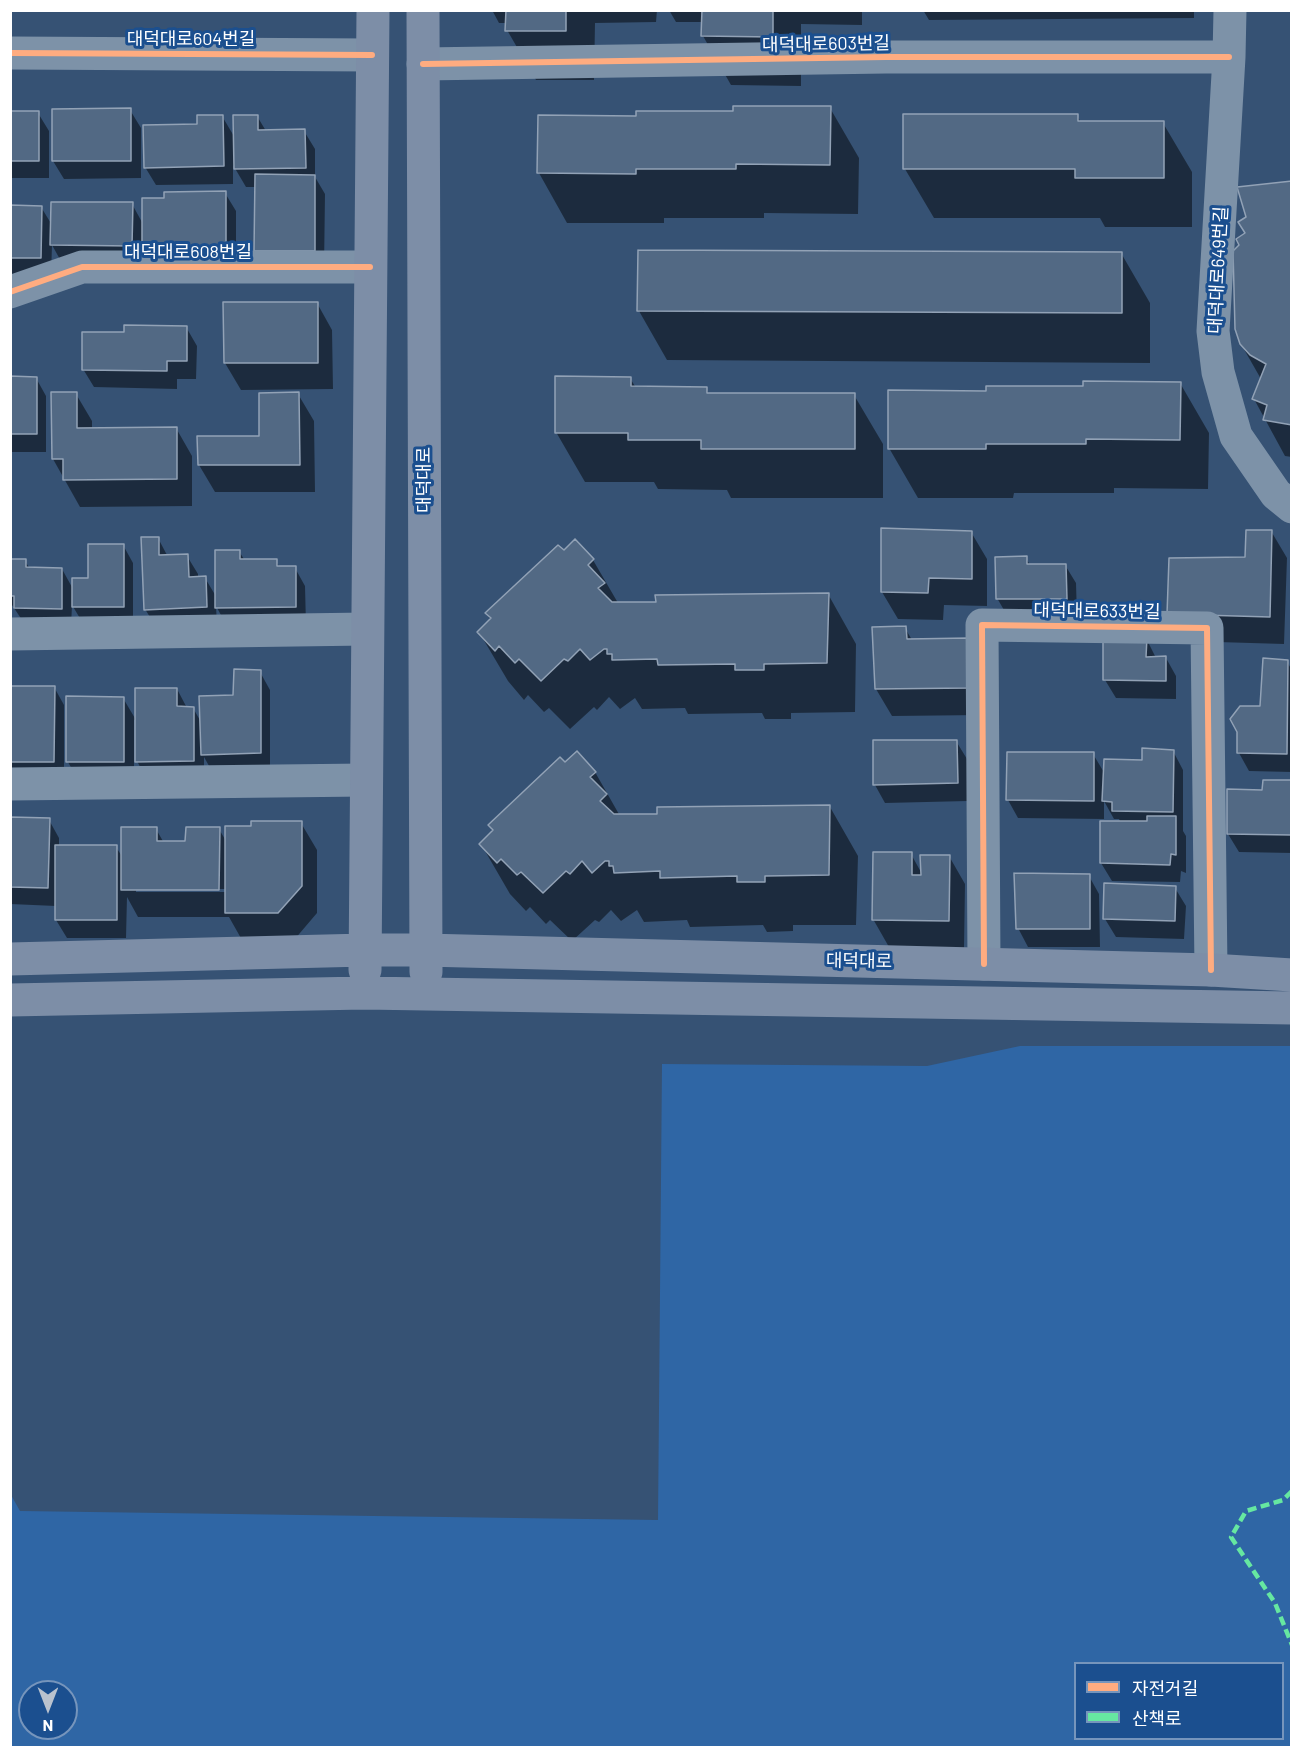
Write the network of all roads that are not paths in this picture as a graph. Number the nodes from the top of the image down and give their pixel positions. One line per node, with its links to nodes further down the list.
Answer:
1 (373, 10): 5 (main road)
2 (423, 10): 7 (main road, 대덕대로)
3 (1230, 10): 6 (street, 대덕대로649번길)
4 (10, 53): 5 (street, 대덕대로604번길)
5 (372, 55): 8 (main road)
6 (1229, 57): 7 (street, 대덕대로603번길); 10 (street, 대덕대로649번길)
7 (423, 64): 16 (main road, 대덕대로)
8 (370, 267): 9 (street, 대덕대로608번길); 11 (main road)
9 (10, 292)
10 (1289, 501)
11 (367, 629): 12 (street); 13 (main road)
12 (10, 634)
13 (366, 780): 14 (street); 15 (main road)
14 (10, 784)
15 (365, 950): 16 (main road, 대덕대로); 17 (main road, 대덕대로); 21 (main road)
16 (426, 950): 18 (main road, 대덕대로); 22 (main road, 대덕대로)
17 (10, 959)
18 (984, 964): 19 (main road, 대덕대로); 19 (street, 대덕대로633번길)
19 (1210, 970): 20 (main road, 대덕대로)
20 (1292, 975)
21 (364, 993): 22 (main road); 23 (main road)
22 (426, 994): 24 (main road)
23 (10, 1000)
24 (1292, 1008)

